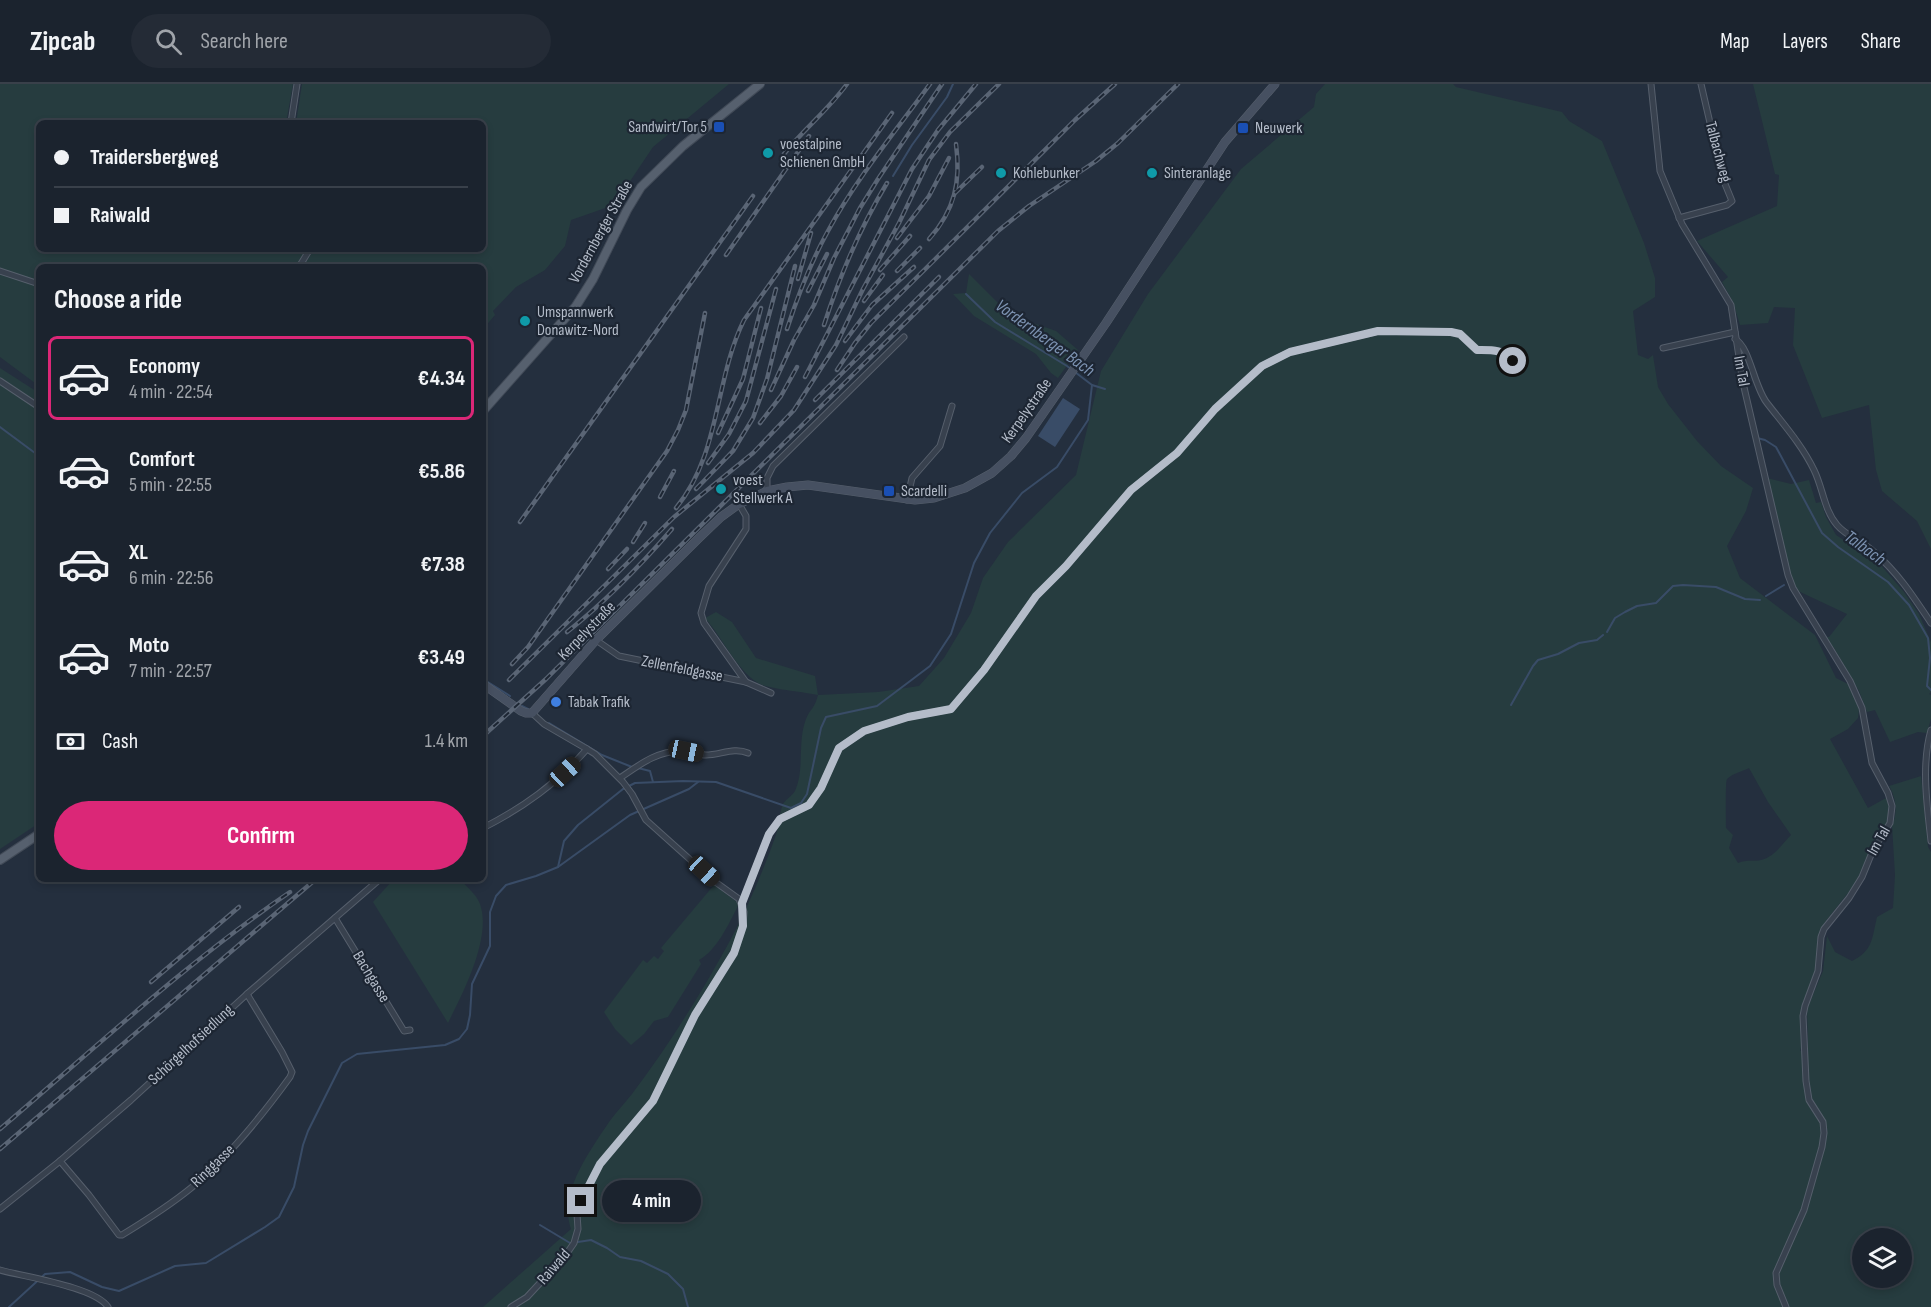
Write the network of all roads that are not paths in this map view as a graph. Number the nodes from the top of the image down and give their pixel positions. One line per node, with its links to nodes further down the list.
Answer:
1 (297, 84): 6 (street)
2 (760, 84): 17 (main road, Vordernberger Straße)
3 (1275, 84): 19 (main road, Kerpelystraße)
4 (1652, 84): 7 (street, Im Tal)
5 (1701, 84): 7 (street, Talbachweg)
6 (291, 120)
7 (1679, 218): 10 (street, Im Tal)
8 (0, 271): 9 (street)
9 (36, 283)
10 (1735, 336): 12 (street, Im Tal); 21 (street, Im Tal); 45 (street, Im Tal)
11 (904, 337): 18 (street)
12 (1664, 348)
13 (1513, 371): 36 (street, Raiwald)
14 (0, 381): 15 (street)
15 (36, 405)
16 (952, 406): 19 (street)
17 (486, 408)
18 (767, 491): 19 (main road, Kerpelystraße); 20 (main road, Kerpelystraße)
19 (907, 500)
20 (739, 504): 22 (main road, Kerpelystraße); 23 (street)
21 (1931, 623)
22 (596, 640): 23 (street, Zellenfeldgasse); 26 (main road, Kerpelystraße)
23 (746, 682): 25 (street, Zellenfeldgasse)
24 (486, 686): 26 (main road)
25 (771, 693)
26 (532, 713): 28 (street)
27 (1931, 730): 33 (street)
28 (587, 749): 30 (street); 31 (street)
29 (748, 753): 30 (street)
30 (621, 780): 36 (street)
31 (486, 826)
32 (36, 836): 34 (main road)
33 (1931, 841)
34 (0, 860)
35 (377, 882): 37 (street, Schörgelhofsiedlung)
36 (742, 903): 44 (street, Raiwald)
37 (335, 918): 38 (street, Schörgelhofsiedlung); 39 (street, Bachgasse)
38 (247, 994): 40 (street, Schörgelhofsiedlung); 40 (street, Ringgasse)
39 (410, 1030)
40 (60, 1161): 41 (street, Schörgelhofsiedlung)
41 (0, 1209)
42 (0, 1270): 43 (street)
43 (108, 1307)
44 (511, 1307)
45 (1786, 1307)

